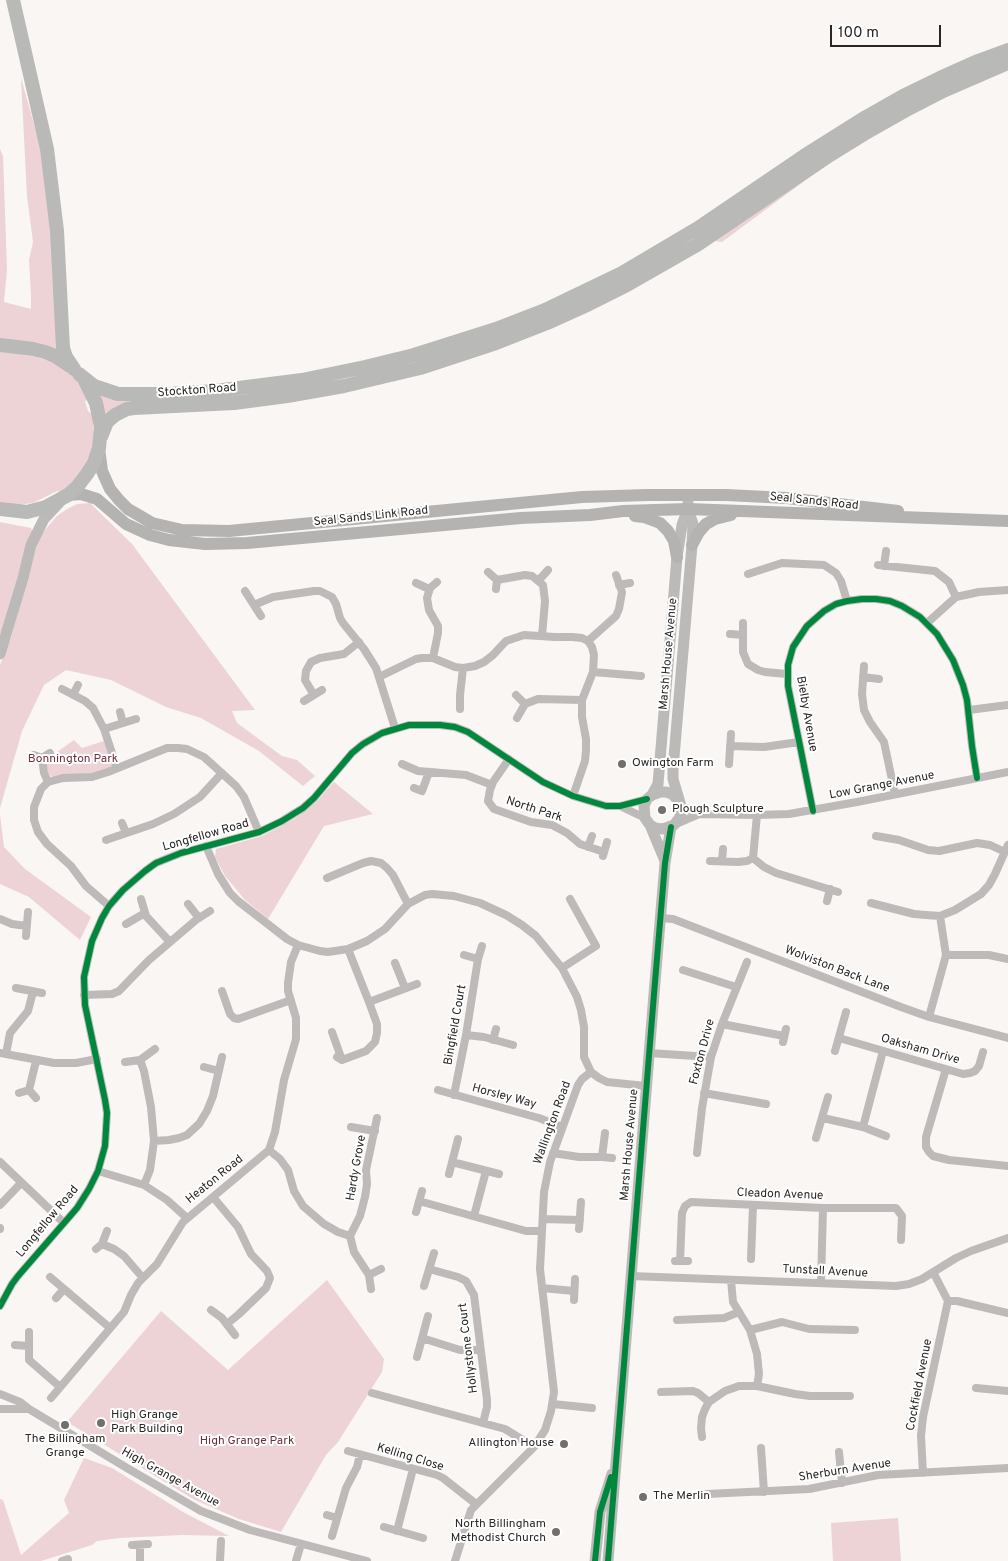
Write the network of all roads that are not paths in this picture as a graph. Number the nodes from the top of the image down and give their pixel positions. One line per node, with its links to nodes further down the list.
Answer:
1 (13, 0): 5 (highway)
2 (1008, 50): 6 (highway)
3 (1008, 63): 6 (highway)
4 (0, 345): 5 (highway, Stockton Road)
5 (76, 372): 6 (highway, Stockton Road); 7 (highway)
6 (318, 386): 7 (highway, Stockton Road)
7 (100, 443): 8 (main road, Seal Sands Link Road); 9 (highway, Stockton Road)
8 (688, 495): 11 (street, Marsh House Avenue); 14 (main road, Seal Sands Road)
9 (66, 496): 10 (highway); 13 (main road, Seal Sands Link Road); 46 (street)
10 (0, 509)
11 (688, 509): 12 (main road, Seal Sands Road); 13 (main road, Seal Sands Link Road); 16 (street, Marsh House Avenue); 18 (street, Marsh House Avenue)
12 (750, 511): 14 (main road, Seal Sands Road); 16 (main road)
13 (590, 515): 18 (main road)
14 (940, 518): 15 (main road, Seal Sands Road)
15 (1008, 521)
16 (692, 545): 100 (street, Marsh House Avenue)
17 (886, 551): 35 (street)
18 (677, 557): 99 (street, Marsh House Avenue)
19 (548, 570): 25 (street)
20 (757, 571): 22 (street); 26 (street); 36 (street)
21 (488, 572): 24 (street)
22 (748, 574)
23 (616, 575): 30 (street)
24 (497, 580): 25 (street); 32 (street)
25 (539, 580): 43 (street)
26 (760, 580)
27 (437, 582): 31 (street)
28 (416, 583): 31 (street)
29 (630, 583): 30 (street)
30 (619, 585): 44 (street)
31 (429, 589): 47 (street)
32 (496, 589)
33 (1008, 590): 35 (street)
34 (245, 591): 37 (street)
35 (956, 597): 40 (street)
36 (847, 601): 40 (street, Bielby Avenue); 52 (street, Bielby Avenue)
37 (254, 605): 38 (street); 45 (street)
38 (261, 616)
39 (743, 622): 42 (street)
40 (927, 622): 71 (street, Bielby Avenue)
41 (730, 634): 42 (street)
42 (743, 635): 52 (street)
43 (542, 636): 44 (street); 50 (street)
44 (588, 641): 51 (street)
45 (359, 642): 55 (street); 63 (street)
46 (0, 654)
47 (433, 658): 50 (street); 55 (street)
48 (632, 665): 53 (street)
49 (864, 666): 56 (street)
50 (463, 668): 64 (street)
51 (593, 672): 53 (street); 66 (street)
52 (787, 674): 79 (street, Bielby Avenue)
53 (632, 675): 54 (street)
54 (641, 676)
55 (379, 677): 76 (street)
56 (864, 677): 57 (street); 97 (street)
57 (879, 679)
58 (78, 685): 62 (street)
59 (62, 689): 62 (street)
60 (322, 690): 63 (street)
61 (450, 694): 64 (street)
62 (73, 695): 77 (street)
63 (314, 695): 67 (street)
64 (460, 695): 70 (street)
65 (516, 695): 68 (street)
66 (582, 700): 68 (street); 98 (street)
67 (304, 701)
68 (525, 704): 73 (street)
69 (1008, 705): 71 (street)
70 (460, 709)
71 (969, 710): 93 (street, Bielby Avenue)
72 (120, 712): 75 (street)
73 (517, 718)
74 (136, 719): 75 (street)
75 (123, 723): 77 (street)
76 (395, 728): 84 (street, Longfellow Road); 109 (street, Longfellow Road)
77 (104, 729): 88 (street)
78 (731, 734): 80 (street)
79 (799, 742): 80 (street); 102 (street, Bielby Avenue)
80 (730, 746): 87 (street)
81 (50, 754): 83 (street)
82 (34, 755): 83 (street)
83 (42, 758): 94 (street)
84 (509, 759): 95 (street, North Park); 98 (street, Longfellow Road)
85 (419, 760): 89 (street)
86 (402, 764): 89 (street, North Park)
87 (729, 764)
88 (117, 768): 92 (street); 94 (street)
89 (414, 769): 90 (street, North Park)
90 (429, 772): 95 (street, North Park); 96 (street)
91 (1008, 772): 93 (street, Low Grange Avenue)
92 (222, 773): 109 (street); 110 (street)
93 (977, 778): 97 (street, Low Grange Avenue)
94 (48, 782): 133 (street)
95 (492, 785): 117 (street, North Park)
96 (414, 788)
97 (895, 794): 102 (street, Low Grange Avenue)
98 (573, 796): 101 (street, Longfellow Road)
99 (649, 797): 100 (street); 101 (street, Longfellow Road); 105 (street, Marsh House Avenue)
100 (680, 803): 103 (street, Low Grange Avenue); 107 (street, Marsh House Avenue)
101 (620, 806): 105 (street, Longfellow Road)
102 (813, 811): 104 (street, Low Grange Avenue)
103 (699, 814): 104 (street, Low Grange Avenue); 107 (street, Low Grange Avenue)
104 (757, 815): 120 (street)
105 (648, 821): 107 (street); 123 (street, Marsh House Avenue)
106 (122, 823): 110 (street)
107 (672, 826): 123 (street, Marsh House Avenue)
108 (893, 829): 113 (street)
109 (258, 832): 116 (street, Longfellow Road)
110 (126, 833): 114 (street)
111 (592, 836): 117 (street)
112 (876, 836): 113 (street)
113 (891, 839): 119 (street)
114 (106, 840)
115 (607, 842): 117 (street, North Park)
116 (206, 846): 133 (street, Longfellow Road); 147 (street)
117 (588, 847)
118 (723, 849): 122 (street)
119 (1006, 849): 139 (street)
120 (753, 858): 122 (street); 125 (street)
121 (710, 860): 122 (street)
122 (722, 860)
123 (665, 863): 141 (street, Marsh House Avenue)
124 (327, 878): 131 (street)
125 (830, 889): 126 (street); 129 (street)
126 (838, 892)
127 (140, 899): 137 (street)
128 (570, 899): 156 (street)
129 (827, 901)
130 (188, 904): 140 (street)
131 (408, 904): 149 (street); 156 (street)
132 (871, 904): 134 (street)
133 (109, 906): 165 (street, Longfellow Road)
134 (882, 906): 138 (street); 139 (street)
135 (210, 911): 140 (street)
136 (28, 912): 144 (street)
137 (145, 913): 143 (street); 146 (street)
138 (880, 916)
139 (940, 916): 151 (street)
140 (199, 918): 146 (street)
141 (660, 918): 169 (street, Wolviston Back Lane); 183 (street, Marsh House Avenue)
142 (0, 919): 144 (street)
143 (126, 924)
144 (27, 926): 145 (street)
145 (26, 936)
146 (170, 942): 165 (street)
147 (298, 945): 149 (street); 166 (street)
148 (482, 946): 152 (street, Bingfield Court)
149 (348, 949): 167 (street)
150 (464, 955): 152 (street)
151 (946, 955): 153 (street); 169 (street)
152 (478, 959): 173 (street, Bingfield Court)
153 (1008, 959)
154 (747, 962): 159 (street, Foxton Drive)
155 (395, 963): 161 (street)
156 (562, 968): 194 (street)
157 (683, 970): 159 (street)
158 (417, 984): 161 (street)
159 (736, 987): 170 (street, Foxton Drive)
160 (16, 988): 163 (street)
161 (405, 988): 167 (street)
162 (222, 991): 166 (street)
163 (32, 992): 164 (street); 184 (street)
164 (42, 993)
165 (84, 995): 187 (street, Longfellow Road)
166 (291, 1000): 215 (street)
167 (369, 1002): 172 (street)
168 (846, 1012): 175 (street)
169 (929, 1017): 176 (street, Wolviston Back Lane)
170 (722, 1024): 174 (street); 185 (street, Foxton Drive)
171 (496, 1029): 177 (street)
172 (332, 1032)
173 (466, 1035): 177 (street); 200 (street, Bingfield Court)
174 (784, 1036)
175 (839, 1038): 180 (street); 181 (street, Oaksham Drive)
176 (1008, 1038)
177 (493, 1040): 178 (street)
178 (513, 1045)
179 (155, 1049): 189 (street)
180 (835, 1050)
181 (883, 1051): 192 (street, Oaksham Drive); 207 (street)
182 (983, 1052): 192 (street, Oaksham Drive)
183 (649, 1053): 185 (street); 195 (street, Marsh House Avenue)
184 (3, 1054): 188 (street)
185 (711, 1057): 199 (street, Foxton Drive)
186 (222, 1058): 193 (street)
187 (96, 1059): 188 (street); 223 (street, Longfellow Road)
188 (36, 1060): 196 (street)
189 (140, 1060): 190 (street); 214 (street)
190 (125, 1062)
191 (204, 1067): 193 (street)
192 (946, 1069): 222 (street)
193 (219, 1071): 214 (street)
194 (591, 1072): 195 (street); 208 (street, Wallington Road)
195 (646, 1086): 255 (street, Marsh House Avenue)
196 (29, 1090): 198 (street); 202 (street)
197 (438, 1090): 200 (street, Horsley Way)
198 (19, 1093)
199 (704, 1093): 203 (street); 217 (street, Foxton Drive)
200 (454, 1095): 208 (street, Horsley Way)
201 (828, 1097): 205 (street)
202 (36, 1098)
203 (766, 1105)
204 (377, 1118): 209 (street, Hardy Grove)
205 (823, 1118): 207 (street); 212 (street)
206 (351, 1127): 209 (street, Hardy Grove)
207 (863, 1127): 211 (street)
208 (562, 1128): 216 (street, Wallington Road)
209 (375, 1131): 245 (street, Hardy Grove)
210 (605, 1133): 218 (street)
211 (886, 1136)
212 (816, 1138)
213 (458, 1139): 221 (street)
214 (154, 1141): 228 (street)
215 (269, 1150): 230 (street, Heaton Road); 245 (street)
216 (553, 1152): 218 (street); 239 (street, Wallington Road)
217 (697, 1153)
218 (602, 1157): 219 (street)
219 (612, 1158)
220 (0, 1162): 227 (street)
221 (452, 1162): 224 (street); 225 (street)
222 (1008, 1166)
223 (98, 1171): 228 (street); 241 (street, Longfellow Road)
224 (486, 1171): 226 (street); 237 (street)
225 (449, 1174)
226 (499, 1174)
227 (21, 1183): 233 (street); 241 (street)
228 (144, 1185): 238 (street)
229 (422, 1191): 231 (street)
230 (213, 1197): 238 (street, Heaton Road); 275 (street)
231 (419, 1201): 236 (street); 237 (street)
232 (581, 1202): 240 (street)
233 (0, 1205)
234 (753, 1205): 235 (street, Cleadon Avenue); 249 (street); 250 (street, Cleadon Avenue)
235 (823, 1208): 247 (street, Cleadon Avenue); 260 (street)
236 (416, 1212)
237 (474, 1216): 244 (street)
238 (187, 1218): 257 (street, Heaton Road)
239 (543, 1219): 240 (street); 244 (street, Wallington Road)
240 (580, 1220): 242 (street)
241 (64, 1223): 269 (street, Longfellow Road)
242 (579, 1229)
243 (107, 1231): 257 (street)
244 (542, 1232): 262 (street, Wallington Road)
245 (350, 1236): 254 (street)
246 (1008, 1238): 253 (street, Tunstall Avenue)
247 (902, 1240)
248 (434, 1253): 252 (street)
249 (752, 1259)
250 (681, 1261)
251 (381, 1269): 254 (street)
252 (429, 1269): 261 (street); 284 (street, Hollystone Court)
253 (933, 1272): 260 (street, Tunstall Avenue); 268 (street)
254 (369, 1275): 264 (street)
255 (631, 1276): 259 (street, Tunstall Avenue); 307 (street, Marsh House Avenue)
256 (50, 1277): 263 (street)
257 (142, 1278): 276 (street, Heaton Road)
258 (575, 1280): 265 (street)
259 (731, 1280): 260 (street, Tunstall Avenue); 271 (street)
260 (822, 1284)
261 (424, 1286)
262 (542, 1288): 265 (street); 296 (street, Wallington Road)
263 (64, 1289): 266 (street); 276 (street)
264 (371, 1290)
265 (574, 1291): 267 (street)
266 (56, 1298)
267 (574, 1300)
268 (948, 1301): 272 (street); 310 (street, Cockfield Avenue)
269 (0, 1306)
270 (210, 1310): 275 (street)
271 (739, 1312): 274 (street); 277 (street)
272 (1008, 1313)
273 (428, 1316): 281 (street)
274 (677, 1320)
275 (227, 1324): 280 (street)
276 (110, 1328): 287 (street, Heaton Road)
277 (750, 1330): 278 (street); 286 (street)
278 (855, 1330)
279 (29, 1332): 283 (street)
280 (235, 1335)
281 (422, 1338): 284 (street); 285 (street)
282 (15, 1345): 283 (street)
283 (28, 1346): 287 (street)
284 (480, 1350): 300 (street, Hollystone Court)
285 (417, 1357)
286 (757, 1386): 293 (street); 295 (street)
287 (60, 1387): 294 (street, Heaton Road)
288 (976, 1388): 289 (street)
289 (1008, 1391)
290 (661, 1392): 295 (street)
291 (372, 1393): 300 (street)
292 (0, 1394): 299 (street, High Grange Avenue)
293 (850, 1396)
294 (51, 1398)
295 (709, 1402): 301 (street)
296 (553, 1404): 297 (street); 302 (street, Wallington Road)
297 (592, 1408)
298 (0, 1409): 299 (street, High Grange Avenue)
299 (29, 1410): 323 (street, High Grange Avenue)
300 (483, 1423): 302 (street)
301 (702, 1437)
302 (534, 1447): 314 (street, Wallington Road)
303 (762, 1448): 313 (street)
304 (348, 1451): 305 (street, Kelling Close)
305 (360, 1455): 309 (street, Kelling Close); 316 (street, Kelling Close)
306 (842, 1457): 311 (street)
307 (616, 1465): 329 (street, Marsh House Avenue); 330 (street, Marsh House Avenue)
308 (1008, 1468): 310 (street, Sherburn Avenue)
309 (413, 1469): 314 (street, Kelling Close); 318 (street)
310 (923, 1473): 311 (street, Sherburn Avenue)
311 (842, 1483): 313 (street, Sherburn Avenue)
312 (712, 1492): 313 (street, Sherburn Avenue)
313 (764, 1492)
314 (476, 1504): 328 (street, Wallington Road)
315 (327, 1515): 316 (street)
316 (337, 1518): 319 (street, Kelling Close)
317 (384, 1527): 318 (street)
318 (397, 1531): 320 (street)
319 (332, 1536)
320 (423, 1538)
321 (221, 1541): 325 (street)
322 (148, 1544): 324 (street)
323 (301, 1544): 326 (street); 327 (street, High Grange Avenue)
324 (140, 1561)
325 (220, 1561)
326 (296, 1561)
327 (367, 1561)
328 (455, 1561)
329 (595, 1561)
330 (608, 1561)

